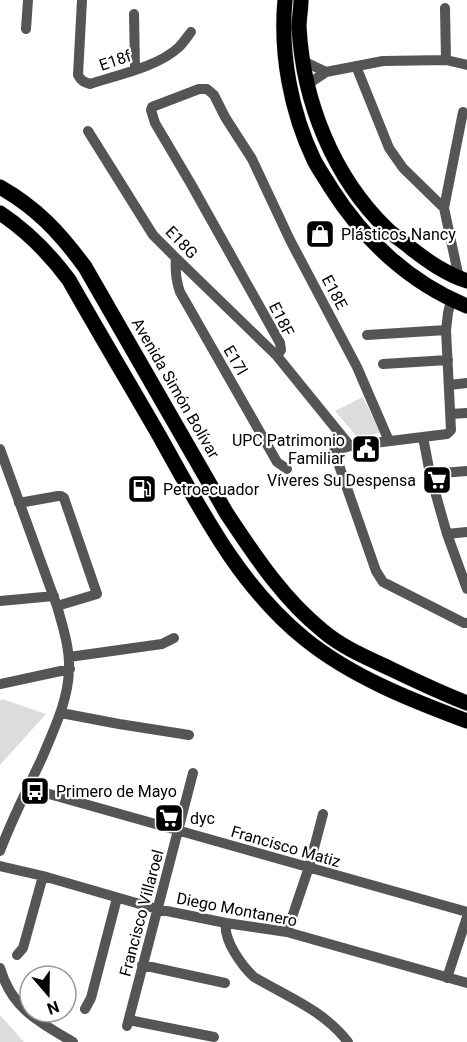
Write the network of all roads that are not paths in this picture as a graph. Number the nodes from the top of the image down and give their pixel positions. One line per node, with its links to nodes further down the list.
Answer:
1 (28, 0): 7 (street)
2 (82, 0): 13 (street, E18f)
3 (285, 0): 24 (highway)
4 (302, 0): 10 (highway)
5 (444, 8): 9 (street)
6 (134, 15): 13 (street)
7 (26, 29)
8 (192, 32): 13 (street, E18f)
9 (446, 60): 11 (street); 12 (street)
10 (303, 62): 14 (street); 15 (highway)
11 (467, 65)
12 (356, 66): 14 (street); 19 (street)
13 (135, 69)
14 (326, 72): 15 (street)
15 (308, 84): 23 (highway)
16 (463, 112): 19 (street)
17 (88, 131): 22 (street, E18G)
18 (1, 186): 53 (highway, Avenida Simón Bolívar)
19 (444, 207): 23 (street)
20 (0, 213): 55 (highway)
21 (214, 225): 28 (street, E18F); 36 (street, E18E)
22 (176, 258): 28 (street, E18G); 39 (street, E17l)
23 (463, 280)
24 (451, 300): 25 (highway); 26 (street)
25 (467, 306)
26 (446, 330): 27 (street); 29 (street)
27 (367, 335)
28 (277, 356): 37 (street, E18F)
29 (448, 360): 30 (street); 32 (street)
30 (382, 364)
31 (467, 383): 32 (street)
32 (450, 385): 34 (street)
33 (467, 413): 34 (street)
34 (451, 414): 35 (street)
35 (423, 437): 36 (street); 41 (street)
36 (389, 441): 37 (street)
37 (350, 446): 48 (street)
38 (0, 449): 42 (street)
39 (287, 469)
40 (467, 471): 41 (street)
41 (430, 474): 44 (street)
42 (19, 503): 47 (street); 47 (street)
43 (467, 532): 44 (street)
44 (447, 534): 45 (street)
45 (467, 589)
46 (0, 601): 47 (street)
47 (56, 601): 50 (street)
48 (467, 623)
49 (174, 638): 50 (street)
50 (69, 657): 51 (street)
51 (69, 669): 52 (street); 54 (street)
52 (0, 684)
53 (467, 703)
54 (61, 713): 56 (street); 58 (street)
55 (467, 721)
56 (189, 735)
57 (193, 773): 60 (street, Francisco Villaroel)
58 (28, 788): 60 (street, Francisco Matiz); 61 (street)
59 (323, 814): 63 (street)
60 (178, 830): 63 (street, Francisco Matiz); 66 (street, Francisco Villaroel)
61 (0, 851)
62 (0, 866): 64 (street, Diego Montanero)
63 (309, 867): 67 (street, Francisco Matiz); 70 (street)
64 (43, 876): 65 (street, Diego Montanero); 71 (street)
65 (117, 898): 66 (street, Diego Montanero); 77 (street)
66 (157, 909): 69 (street, Diego Montanero); 72 (street, Francisco Villaroel)
67 (467, 912)
68 (467, 917): 74 (street)
69 (226, 922): 70 (street, Diego Montanero); 80 (street)
70 (287, 932): 74 (street, Diego Montanero)
71 (18, 955)
72 (142, 965): 75 (street); 78 (street, Francisco Villaroel)
73 (0, 968): 79 (street)
74 (447, 978): 76 (street, Diego Montanero)
75 (225, 983)
76 (467, 983)
77 (85, 1009)
78 (214, 1037)
79 (74, 1042)
80 (348, 1042)

